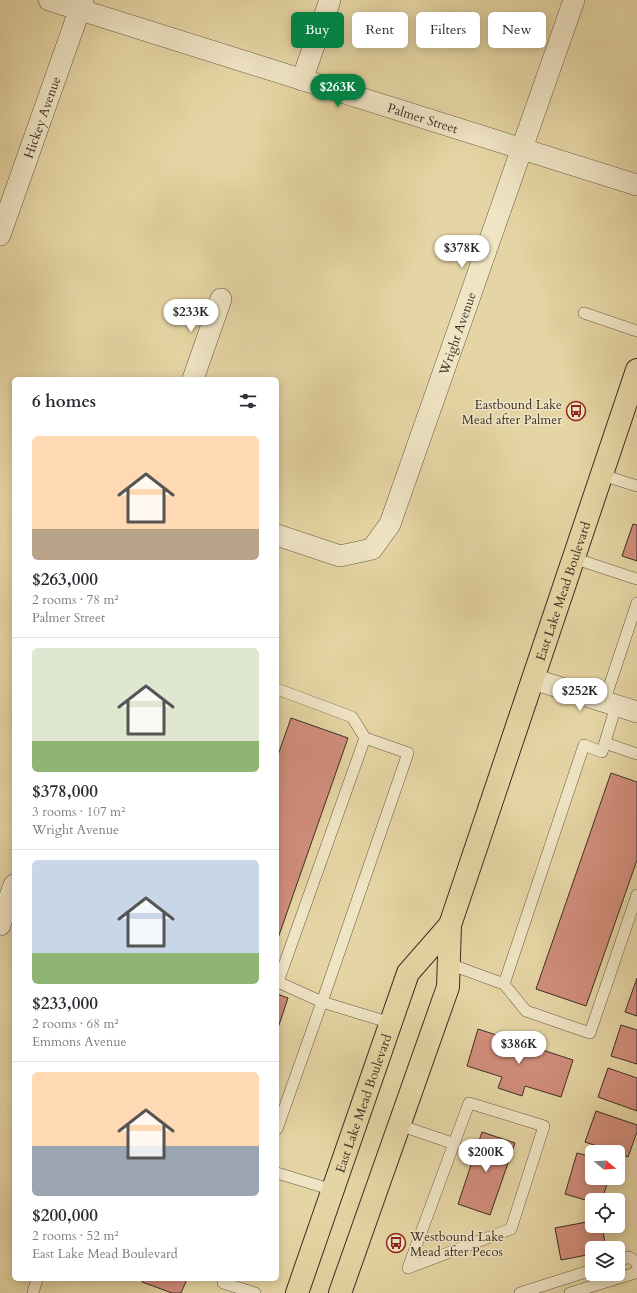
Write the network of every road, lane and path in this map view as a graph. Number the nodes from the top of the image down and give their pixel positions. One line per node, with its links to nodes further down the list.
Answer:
1 (50, 0): 4 (street, Palmer Street)
2 (330, 0): 5 (street)
3 (574, 0): 6 (street, Wright Avenue)
4 (81, 5): 5 (street, Palmer Street); 8 (street, Hickey Avenue)
5 (302, 80): 6 (street, Palmer Street)
6 (522, 149): 7 (street, Palmer Street); 16 (street, Wright Avenue)
7 (637, 185)
8 (1, 228)
9 (221, 299): 13 (street)
10 (584, 313): 11 (lane)
11 (637, 331)
12 (637, 370): 14 (main road, East Lake Mead Boulevard)
13 (194, 377)
14 (602, 475): 15 (lane); 17 (main road, East Lake Mead Boulevard)
15 (637, 486)
16 (279, 536)
17 (574, 558): 18 (lane); 20 (main road, East Lake Mead Boulevard)
18 (637, 579)
19 (637, 603): 22 (lane)
20 (533, 679): 22 (street); 30 (main road, East Lake Mead Boulevard)
21 (279, 690): 24 (lane)
22 (610, 704): 23 (street); 25 (lane)
23 (637, 712)
24 (365, 738): 32 (lane); 35 (lane)
25 (605, 743): 26 (lane); 34 (lane)
26 (637, 754)
27 (12, 891): 29 (street)
28 (637, 895): 34 (lane)
29 (0, 925)
30 (450, 925): 31 (main road, East Lake Mead Boulevard); 36 (main road, East Lake Mead Boulevard)
31 (449, 964): 34 (lane); 38 (main road, East Lake Mead Boulevard)
32 (279, 979)
33 (279, 982): 35 (lane)
34 (504, 984)
35 (322, 1002): 36 (lane); 37 (lane)
36 (391, 1023): 41 (main road, East Lake Mead Boulevard)
37 (279, 1123)
38 (399, 1125): 39 (lane); 49 (main road, East Lake Mead Boulevard)
39 (455, 1144): 39 (lane)
40 (279, 1174): 41 (lane)
41 (333, 1190): 48 (main road, East Lake Mead Boulevard)
42 (637, 1269): 51 (lane)
43 (585, 1272): 50 (lane)
44 (37, 1281): 46 (lane)
45 (222, 1285): 47 (lane)
46 (32, 1293)
47 (255, 1293)
48 (297, 1293)
49 (340, 1293)
50 (520, 1293)
51 (570, 1293)

